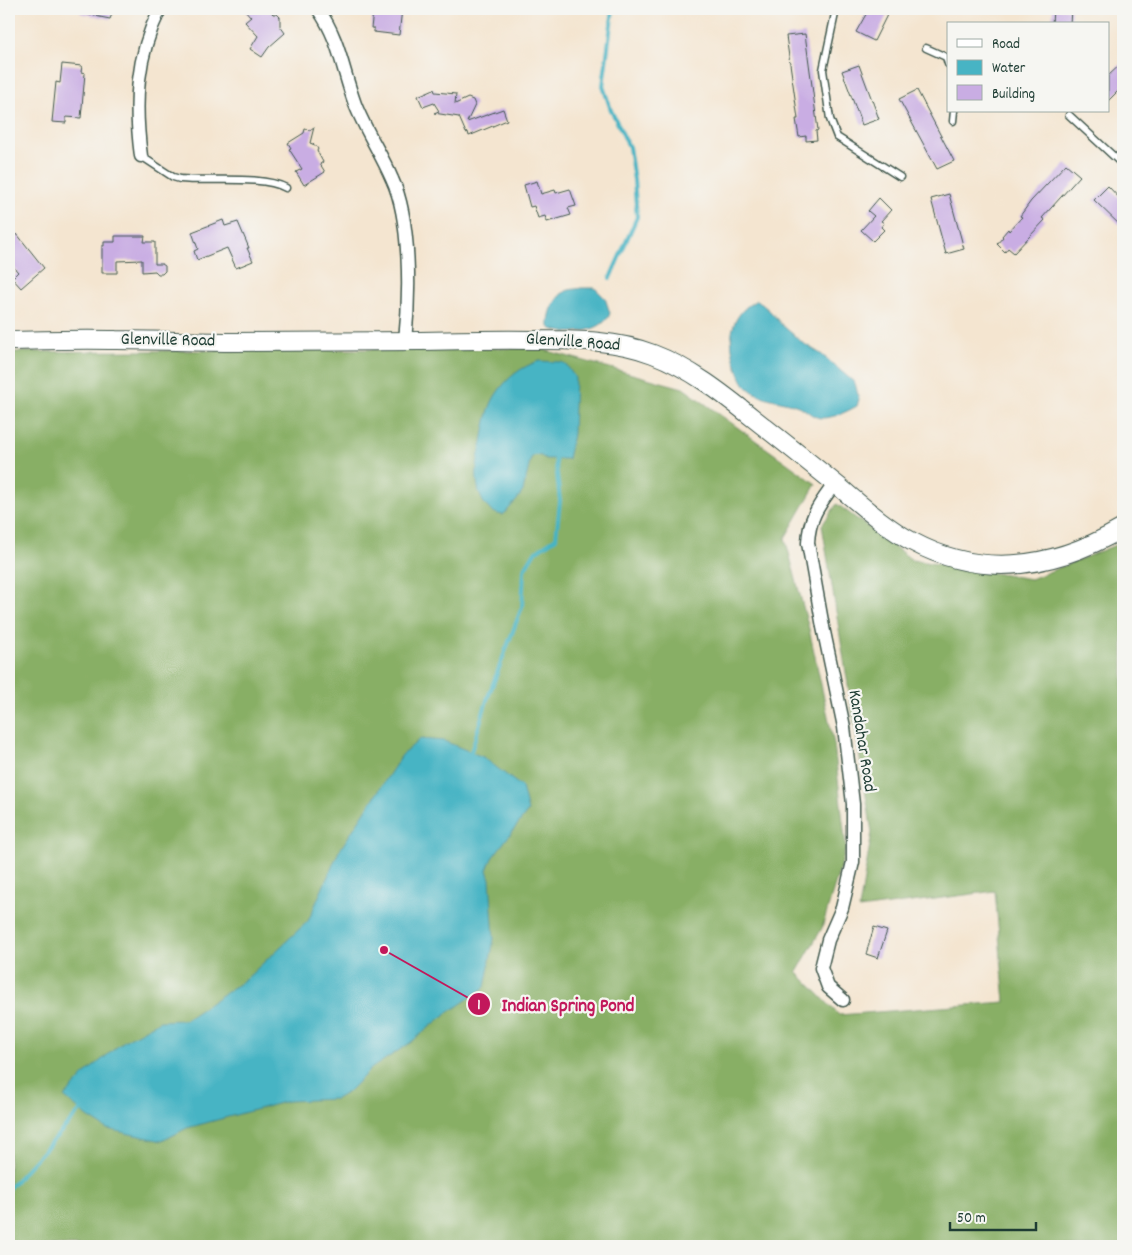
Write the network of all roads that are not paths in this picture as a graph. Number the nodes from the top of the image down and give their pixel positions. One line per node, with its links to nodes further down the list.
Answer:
1 (160, 9): 9 (street)
2 (318, 9): 13 (street)
3 (836, 9): 11 (lane)
4 (926, 48): 5 (lane)
5 (947, 60)
6 (954, 112): 8 (lane)
7 (1069, 115): 10 (lane)
8 (954, 121)
9 (141, 156): 12 (lane)
10 (1123, 165)
11 (900, 177)
12 (286, 188)
13 (405, 340): 14 (main road, Glenville Road); 15 (main road, Glenville Road)
14 (9, 341)
15 (835, 483): 16 (main road, Glenville Road); 17 (street, Kandahar Road)
16 (1123, 528)
17 (843, 1000)

